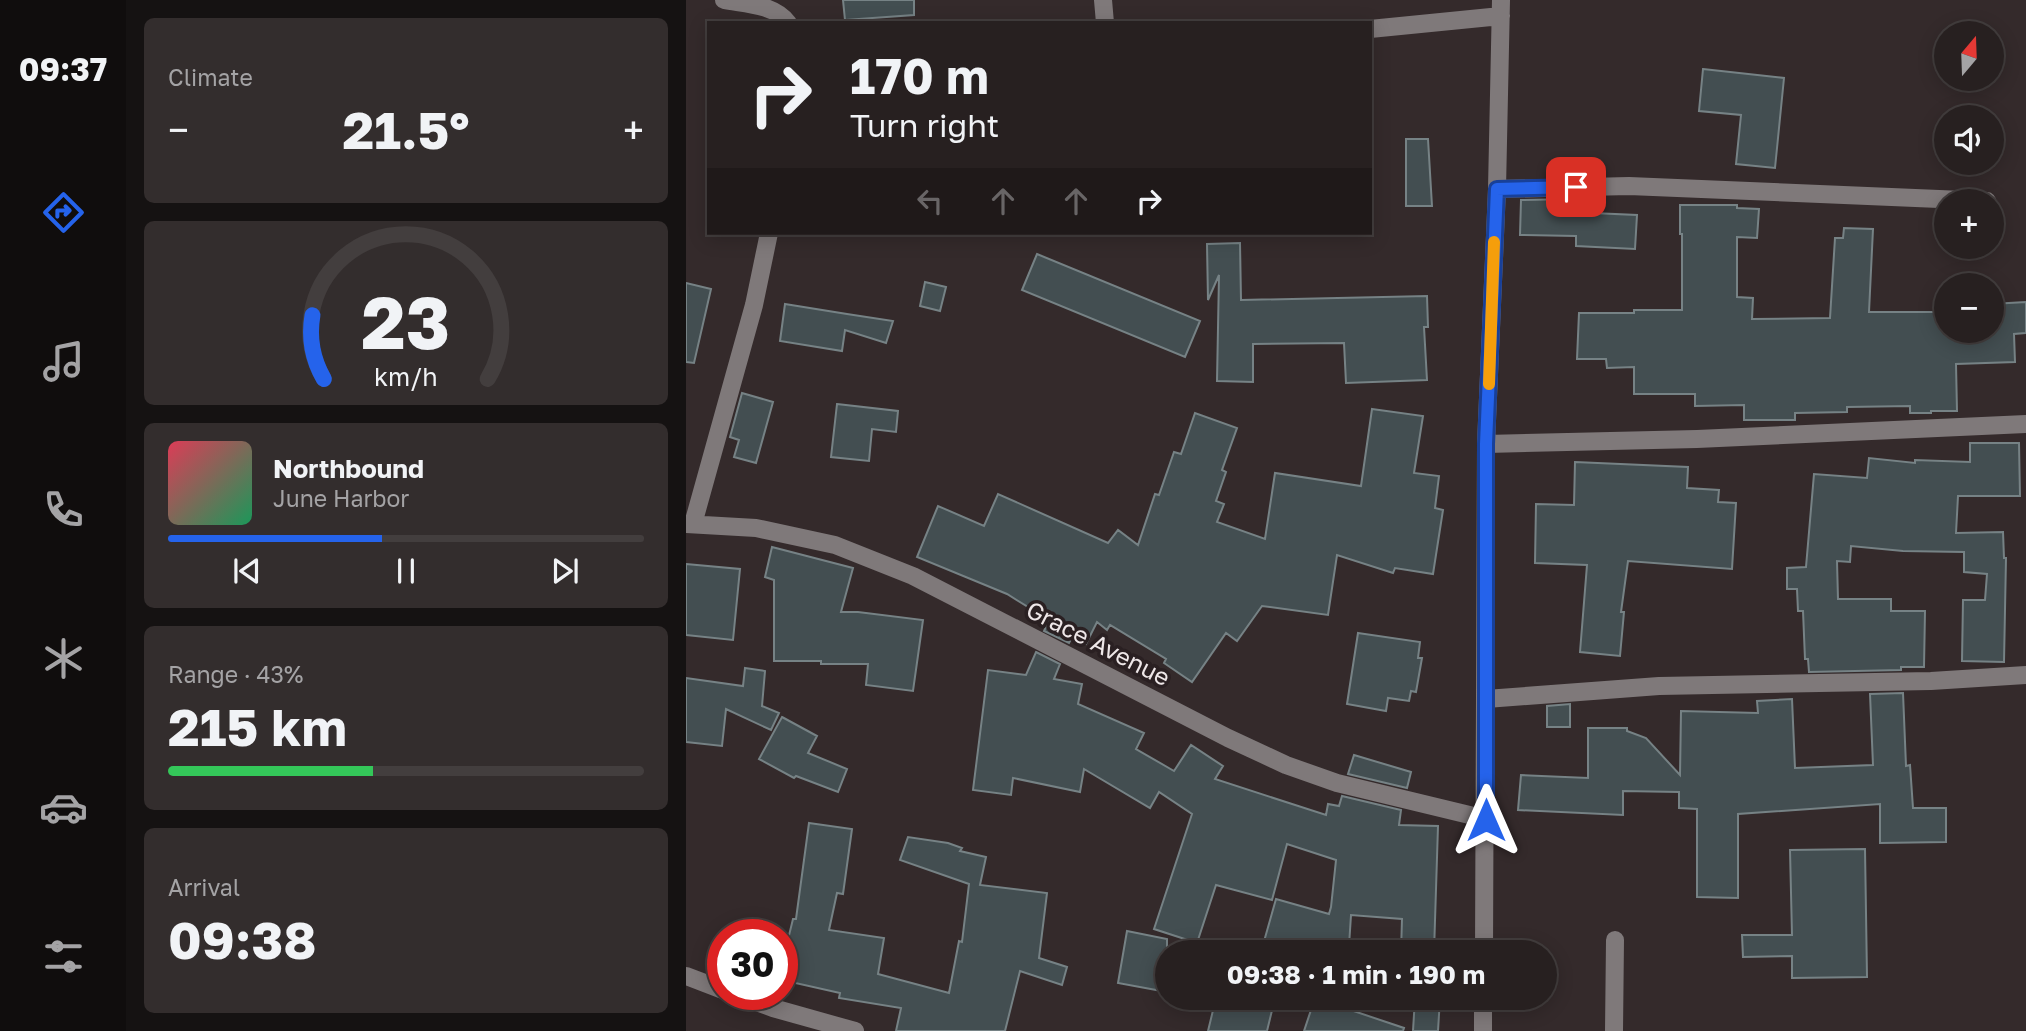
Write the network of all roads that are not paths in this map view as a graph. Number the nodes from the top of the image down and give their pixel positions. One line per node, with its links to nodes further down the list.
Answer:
1 (724, 0): 4 (street)
2 (1103, 0): 5 (street)
3 (1501, 8): 6 (street); 7 (street)
4 (787, 21)
5 (1105, 21)
6 (1372, 29)
7 (1497, 189): 8 (street); 11 (street)
8 (1934, 199)
9 (769, 235): 12 (street)
10 (2026, 424): 11 (street)
11 (1486, 444): 14 (street)
12 (689, 524): 15 (street, Grace Avenue)
13 (2026, 675): 14 (street)
14 (1486, 699): 15 (street)
15 (1486, 820): 16 (street)
16 (1484, 940)
17 (1615, 940): 24 (street)
18 (686, 976): 19 (street)
19 (707, 984)
20 (780, 1010): 22 (street)
21 (1483, 1010): 23 (street)
22 (855, 1031)
23 (1483, 1031)
24 (1615, 1031)

